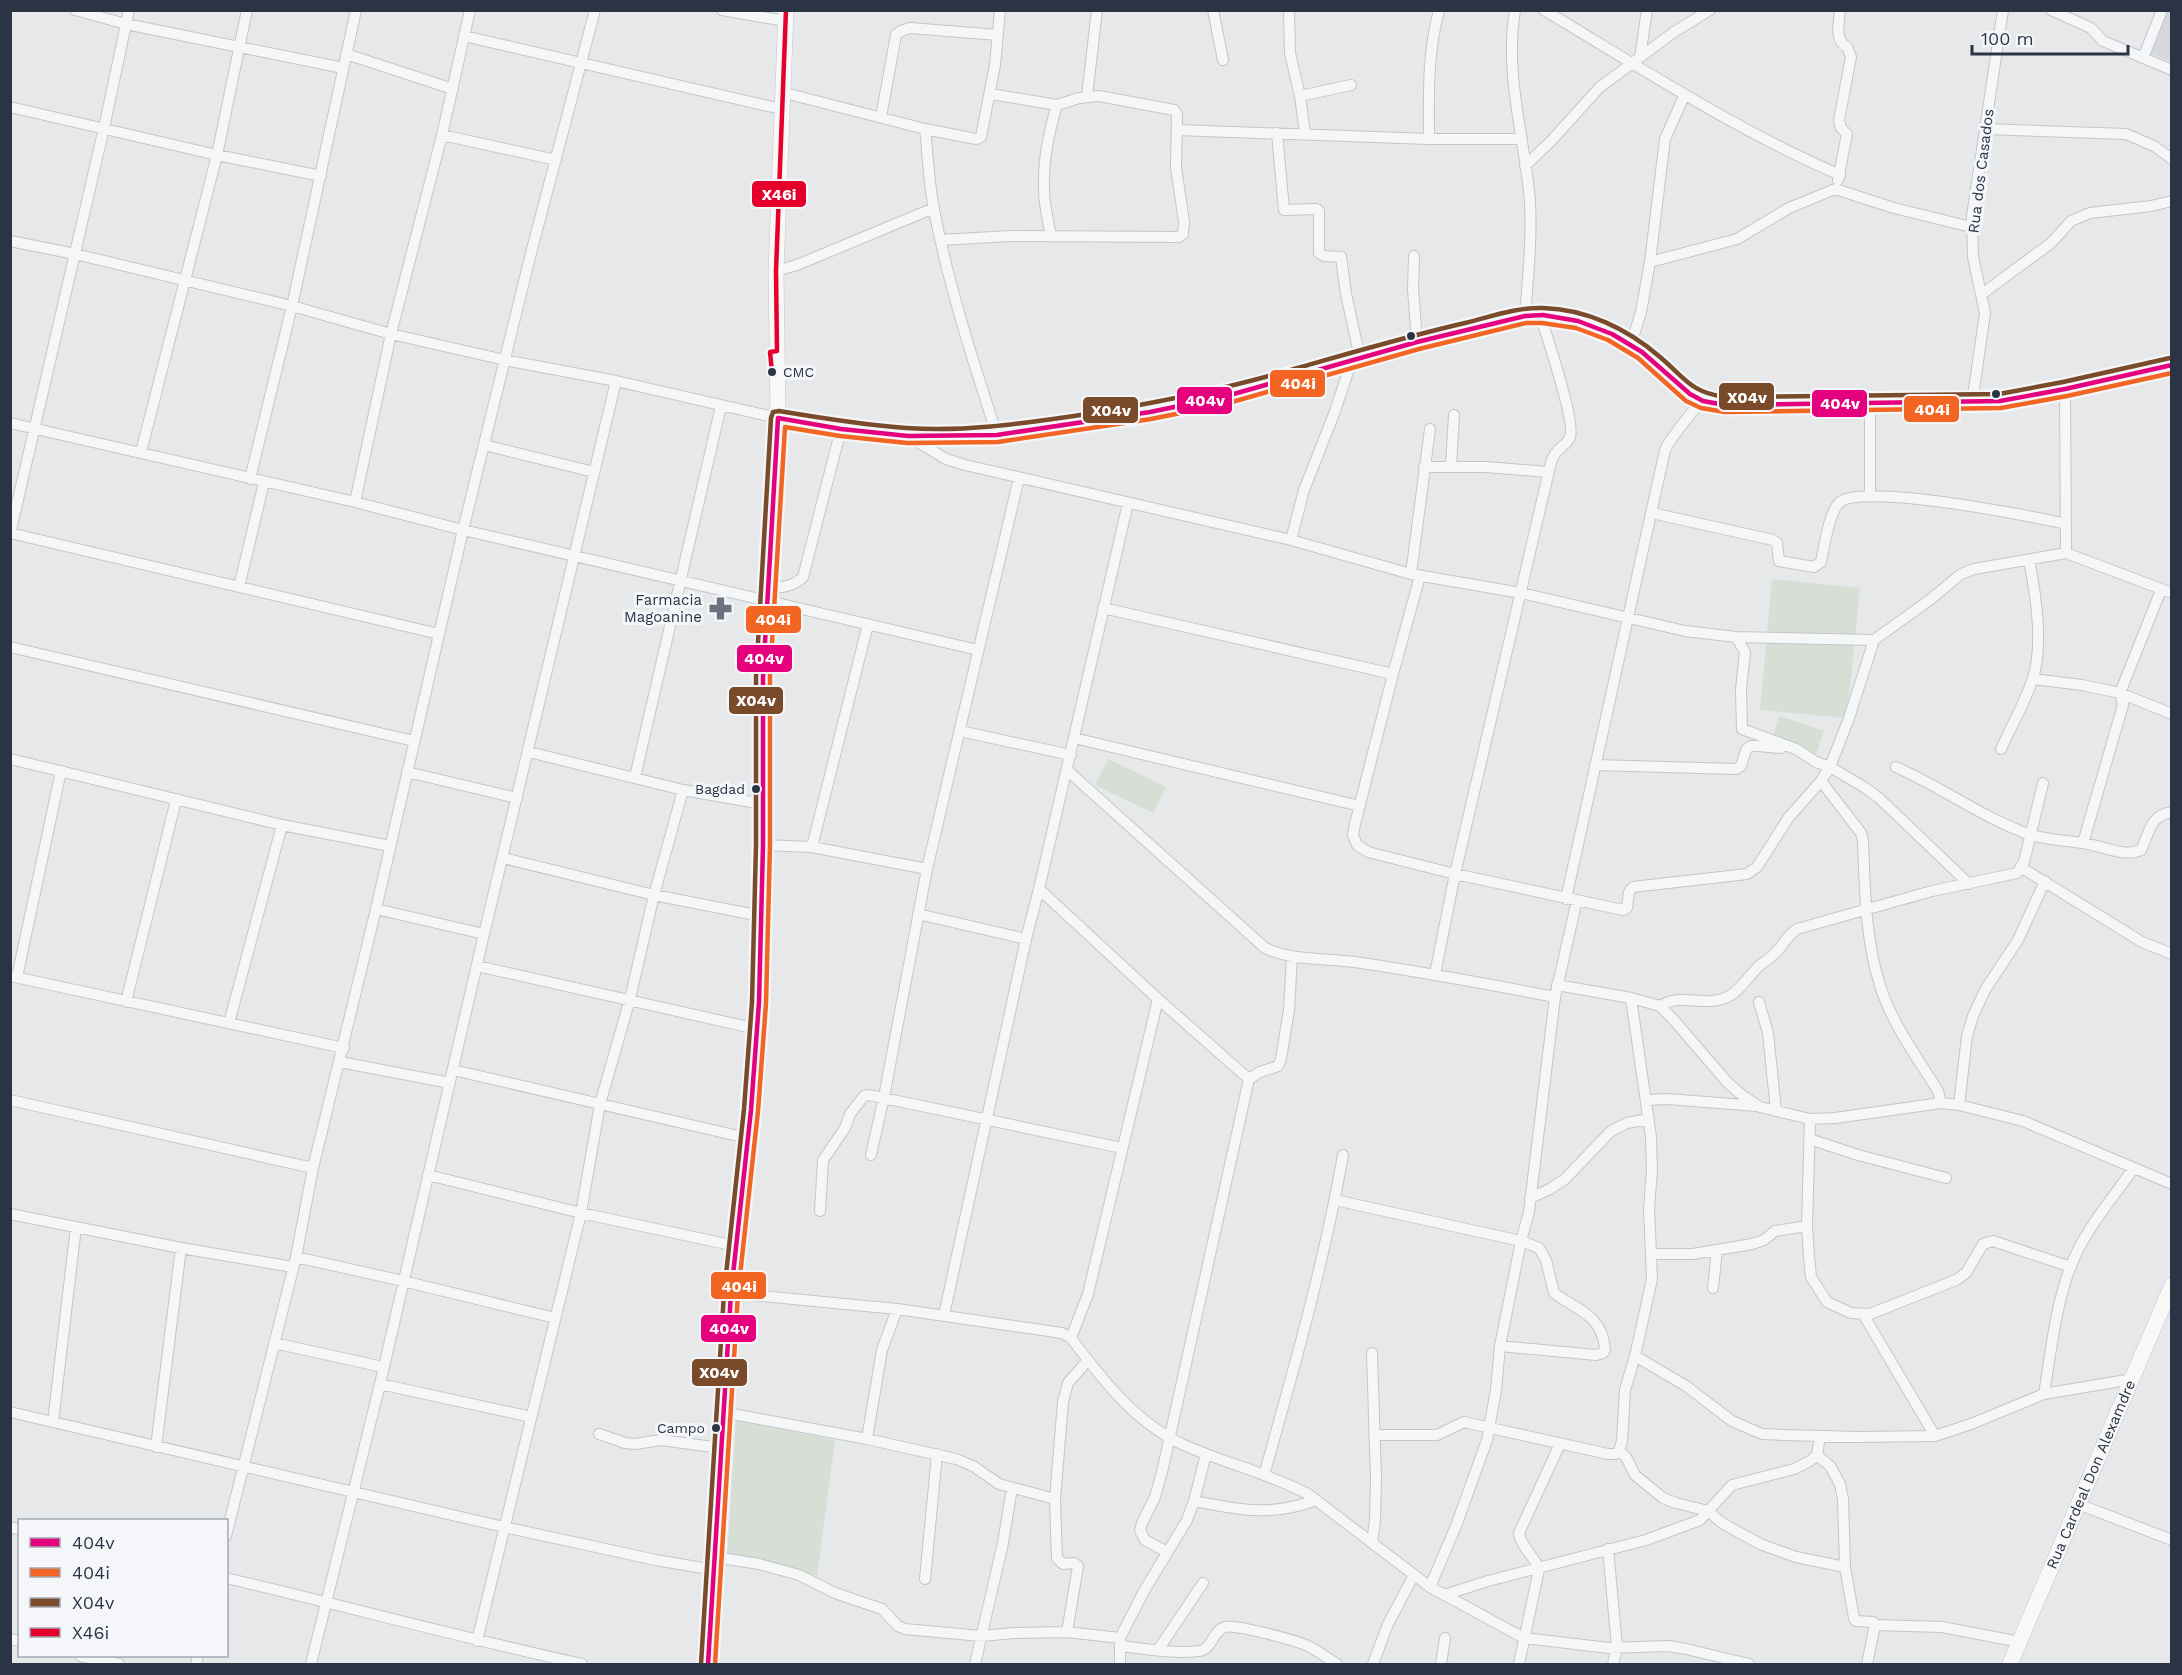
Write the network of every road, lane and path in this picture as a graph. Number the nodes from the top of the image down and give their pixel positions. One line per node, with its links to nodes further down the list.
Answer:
1 (75, 10): 22 (street)
2 (129, 10): 22 (street)
3 (247, 10): 25 (street)
4 (356, 10): 26 (street)
5 (470, 10): 24 (street)
6 (595, 10): 30 (street)
7 (722, 10): 21 (street)
8 (1000, 10): 23 (street)
9 (1097, 10): 37 (street)
10 (1214, 10): 28 (street)
11 (1289, 10): 38 (street)
12 (1439, 10): 51 (street)
13 (1515, 10): 52 (street)
14 (1544, 10): 29 (street)
15 (1647, 10): 29 (street)
16 (1710, 10): 29 (street)
17 (1840, 10): 57 (street)
18 (2003, 10): 46 (street, Rua dos Casados)
19 (2051, 10): 27 (street)
20 (2162, 10): 27 (street)
21 (785, 16): 35 (main road)
22 (126, 24): 25 (street); 44 (street)
23 (998, 35): 36 (street); 43 (street)
24 (464, 36): 30 (street); 34 (street)
25 (239, 48): 31 (street); 53 (street)
26 (346, 54): 31 (street); 34 (street)
27 (2143, 58): 32 (street)
28 (1223, 60)
29 (1637, 60): 39 (street); 56 (street)
30 (583, 63): 42 (street); 55 (street)
31 (343, 68): 58 (street)
32 (2172, 70)
33 (1351, 86): 38 (street)
34 (453, 89): 50 (street)
35 (781, 92): 42 (main road); 43 (street)
36 (990, 94): 40 (street); 45 (street)
37 (1087, 96): 40 (street); 47 (street)
38 (1300, 96): 49 (street)
39 (1684, 96): 57 (street); 68 (street)
40 (1058, 105): 63 (street)
41 (10, 106): 44 (street)
42 (780, 109): 69 (main road)
43 (881, 117): 45 (street)
44 (104, 128): 53 (street); 66 (street)
45 (925, 129): 61 (street)
46 (1985, 129): 54 (street); 62 (street, Rua dos Casados)
47 (1177, 130): 48 (street); 63 (street)
48 (1277, 133): 49 (street); 78 (street)
49 (1305, 134): 51 (street)
50 (442, 135): 55 (street); 75 (street)
51 (1429, 139): 52 (street)
52 (1522, 139): 56 (street)
53 (217, 155): 58 (street); 70 (street)
54 (2172, 159)
55 (556, 160): 79 (street)
56 (1525, 166): 74 (street)
57 (1840, 175): 59 (street)
58 (321, 176): 72 (street)
59 (1835, 189): 62 (street); 68 (street)
60 (2172, 201): 71 (street)
61 (934, 208): 64 (street); 69 (street)
62 (1971, 227): 71 (street, Rua dos Casados)
63 (1051, 236): 64 (street)
64 (941, 240): 93 (street)
65 (10, 241): 66 (street)
66 (75, 254): 70 (street); 90 (street)
67 (1414, 255): 76 (street)
68 (1650, 262): 77 (street)
69 (776, 271): 88 (main road)
70 (186, 281): 72 (street); 96 (street)
71 (1982, 294): 84 (street, Rua dos Casados)
72 (292, 306): 75 (street); 102 (street)
73 (1540, 315): 74 (street); 77 (street); 100 (street)
74 (1525, 316): 76 (street)
75 (391, 334): 79 (street); 105 (street)
76 (1417, 342): 78 (street)
77 (1631, 345): 83 (street)
78 (1356, 359): 93 (street); 111 (street)
79 (506, 360): 81 (street); 95 (street)
80 (2172, 365): 82 (street)
81 (616, 381): 86 (street); 99 (street)
82 (2065, 389): 84 (street); 108 (street)
83 (1701, 401): 85 (street); 107 (street)
84 (1972, 403): 85 (street)
85 (1870, 404): 104 (street)
86 (721, 406): 88 (street); 116 (street)
87 (1454, 415): 97 (street)
88 (778, 418): 91 (street); 120 (main road)
89 (10, 423): 90 (street)
90 (35, 428): 96 (street); 110 (street)
91 (841, 429): 94 (street); 120 (street)
92 (1430, 429): 98 (street)
93 (997, 435): 94 (street)
94 (908, 436): 101 (street)
95 (484, 445): 99 (street); 109 (street)
96 (141, 452): 102 (street)
97 (1451, 466): 98 (street); 100 (street)
98 (1424, 467): 115 (street)
99 (594, 472): 113 (street)
100 (1548, 472): 119 (street)
101 (1019, 478): 106 (street); 128 (street)
102 (250, 479): 103 (street)
103 (264, 482): 105 (street); 117 (street)
104 (1870, 495): 107 (street); 108 (street)
105 (355, 502): 109 (street)
106 (1128, 503): 111 (street); 121 (street)
107 (1652, 513): 122 (street)
108 (2066, 524): 112 (street)
109 (463, 530): 113 (street); 124 (street)
110 (11, 534): 117 (street)
111 (1291, 540): 115 (street)
112 (2066, 553): 114 (street); 118 (street)
113 (575, 556): 116 (street); 138 (street)
114 (2029, 560): 126 (street); 130 (street)
115 (1416, 575): 119 (street); 129 (street)
116 (682, 581): 120 (street); 147 (street)
117 (239, 587): 124 (street)
118 (2167, 591): 131 (street)
119 (1521, 593): 122 (street); 166 (street)
120 (767, 595): 123 (street); 154 (main road)
121 (1103, 608): 129 (street); 134 (street)
122 (1629, 618): 125 (street); 141 (street)
123 (868, 624): 128 (street); 162 (street)
124 (440, 634): 135 (street)
125 (1737, 637): 126 (street); 136 (street)
126 (1874, 640): 143 (street)
127 (10, 647): 135 (street)
128 (978, 650): 133 (street)
129 (1393, 674): 155 (street)
130 (2033, 679): 131 (street); 137 (street)
131 (2120, 693): 132 (street); 159 (street)
132 (2172, 714)
133 (960, 730): 139 (street); 165 (street)
134 (1074, 738): 139 (street); 155 (street)
135 (414, 741): 146 (street)
136 (1796, 749): 141 (street); 143 (street)
137 (2001, 749)
138 (528, 752): 147 (street); 151 (street)
139 (1071, 755): 144 (street)
140 (10, 759): 145 (street)
141 (1595, 765): 171 (street)
142 (1896, 766): 158 (street)
143 (1830, 767): 148 (street); 168 (street)
144 (1066, 770): 169 (street); 179 (street)
145 (61, 771): 152 (street); 182 (street)
146 (407, 772): 151 (street); 161 (street)
147 (635, 777): 150 (street)
148 (1821, 781): 171 (street); 173 (street)
149 (2043, 783): 158 (street)
150 (683, 789): 154 (street); 170 (street)
151 (518, 798): 163 (street)
152 (176, 800): 157 (street); 187 (street)
153 (2172, 800): 156 (street)
154 (763, 804): 160 (main road)
155 (1360, 806): 166 (street)
156 (2170, 812): 159 (street)
157 (282, 825): 161 (street); 190 (street)
158 (2031, 835): 159 (street); 164 (street)
159 (2083, 843)
160 (763, 845): 162 (street); 175 (main road)
161 (390, 846): 172 (street)
162 (813, 847): 165 (street)
163 (503, 858): 170 (street); 176 (street)
164 (2022, 868): 167 (street); 168 (street)
165 (927, 869): 174 (street)
166 (1455, 874): 171 (street); 181 (street)
167 (2045, 881): 178 (street); 202 (street)
168 (1969, 884): 173 (street)
169 (1039, 889): 177 (street); 186 (street)
170 (654, 895): 175 (street); 185 (street)
171 (1571, 899): 183 (street)
172 (376, 909): 176 (street); 192 (street)
173 (1866, 910): 189 (street); 200 (street)
174 (918, 914): 177 (street); 197 (street)
175 (761, 916): 191 (main road)
176 (484, 934): 180 (street)
177 (1026, 939): 207 (street)
178 (2172, 954)
179 (1292, 957): 181 (street); 195 (street)
180 (477, 966): 185 (street); 194 (street)
181 (1435, 974): 183 (street)
182 (14, 976): 187 (street)
183 (1556, 991): 184 (street); 218 (street)
184 (1631, 998): 189 (street); 199 (street)
185 (630, 999): 191 (street); 201 (street)
186 (1158, 999): 195 (street); 210 (street)
187 (126, 1002): 190 (street)
188 (1759, 1002): 204 (street)
189 (1660, 1006): 203 (street)
190 (229, 1023): 192 (street)
191 (757, 1029): 208 (main road)
192 (344, 1048): 193 (street)
193 (340, 1062): 196 (street); 213 (street)
194 (453, 1070): 196 (street); 201 (street)
195 (1249, 1079): 259 (street)
196 (450, 1083): 215 (street)
197 (884, 1097): 207 (street); 211 (street); 220 (street)
198 (10, 1100): 213 (street)
199 (1647, 1100): 203 (street); 205 (street)
200 (1941, 1103): 202 (street); 206 (street)
201 (600, 1104): 208 (street); 221 (street)
202 (1959, 1105): 214 (street)
203 (1760, 1107): 204 (street)
204 (1776, 1111): 206 (street)
205 (1649, 1119): 218 (street); 229 (street)
206 (1810, 1119): 209 (street)
207 (985, 1120): 210 (street); 238 (street)
208 (747, 1138): 226 (main road)
209 (1809, 1139): 216 (street); 223 (street)
210 (1122, 1148): 240 (street)
211 (871, 1155)
212 (1343, 1155): 219 (street)
213 (313, 1168): 230 (street)
214 (2134, 1168): 217 (street); 231 (street)
215 (428, 1174): 221 (street); 232 (street)
216 (1946, 1178)
217 (2172, 1184)
218 (1530, 1198): 225 (street)
219 (1335, 1200): 225 (street); 269 (street)
220 (820, 1211)
221 (581, 1213): 226 (street); 239 (street)
222 (10, 1214): 224 (street)
223 (1807, 1226): 228 (street); 237 (street)
224 (76, 1227): 227 (street); 253 (street)
225 (1521, 1241): 242 (street); 242 (street)
226 (736, 1246): 235 (main road)
227 (181, 1248): 230 (street); 262 (street)
228 (1717, 1250): 229 (street); 234 (street)
229 (1652, 1254): 244 (street)
230 (295, 1262): 232 (street); 241 (street)
231 (2071, 1267): 237 (street); 249 (street)
232 (403, 1281): 239 (street); 246 (street)
233 (2172, 1285): 247 (main road, Rua Cardeal Don Alexamdre)
234 (1713, 1288)
235 (731, 1293): 236 (street); 251 (main road)
236 (897, 1309): 238 (street); 260 (street)
237 (1863, 1314): 258 (street)
238 (944, 1315): 240 (street)
239 (555, 1318): 252 (street)
240 (1071, 1338): 245 (street)
241 (274, 1343): 246 (street); 268 (street)
242 (1500, 1346): 254 (street)
243 (1372, 1353): 256 (street)
244 (1635, 1356): 257 (street); 264 (street)
245 (1088, 1360): 259 (street); 272 (street)
246 (383, 1367): 248 (street)
247 (2132, 1379): 249 (street); 275 (main road, Rua Cardeal Don Alexamdre)
248 (380, 1384): 252 (street); 271 (street)
249 (2044, 1394): 258 (street)
250 (10, 1412): 253 (street)
251 (722, 1412): 260 (street); 263 (main road)
252 (531, 1417): 277 (street)
253 (53, 1422): 262 (street)
254 (1490, 1428): 256 (street); 261 (street); 290 (street)
255 (599, 1434): 263 (street)
256 (1374, 1435): 280 (street)
257 (1820, 1436): 258 (street); 267 (street)
258 (1935, 1436)
259 (1168, 1437): 266 (street); 282 (street)
260 (867, 1439): 265 (street)
261 (1560, 1444): 264 (street); 285 (street)
262 (156, 1447): 268 (street)
263 (721, 1448): 283 (main road)
264 (1619, 1451): 276 (street)
265 (937, 1454): 270 (street); 288 (street)
266 (1206, 1454): 269 (street); 274 (street)
267 (1817, 1455): 276 (street); 284 (street)
268 (244, 1466): 271 (street); 278 (street)
269 (1264, 1475): 273 (street)
270 (1012, 1488): 272 (street); 295 (street)
271 (353, 1491): 277 (street); 292 (street)
272 (1055, 1499): 294 (street)
273 (1316, 1500): 274 (street); 280 (street)
274 (1194, 1501): 282 (street)
275 (2079, 1503): 279 (street); 300 (main road, Rua Cardeal Don Alexamdre)
276 (1708, 1511): 281 (street); 284 (street)
277 (504, 1527): 283 (street); 298 (street)
278 (228, 1528)
279 (2172, 1540)
280 (1372, 1543): 286 (street)
281 (1608, 1549): 285 (street); 301 (street)
282 (1167, 1552): 299 (street)
283 (715, 1564): 295 (street); 307 (main road)
284 (1845, 1568): 293 (street)
285 (1539, 1569): 291 (street); 297 (street)
286 (1414, 1575): 290 (street); 311 (street)
287 (228, 1578): 292 (street)
288 (924, 1579)
289 (1203, 1583): 302 (street)
290 (1430, 1587): 291 (street)
291 (1444, 1595): 297 (street)
292 (327, 1601): 298 (street); 305 (street)
293 (1875, 1624): 300 (street); 316 (street)
294 (1067, 1632): 295 (street); 299 (street)
295 (981, 1636): 308 (street)
296 (1445, 1638): 312 (street)
297 (1524, 1638): 301 (street); 313 (street)
298 (477, 1641): 306 (street)
299 (1120, 1642): 302 (street); 309 (street)
300 (2019, 1642): 317 (main road, Rua Cardeal Don Alexamdre)
301 (1617, 1647): 314 (street); 315 (street)
302 (1158, 1650): 310 (street)
303 (82, 1659): 304 (street)
304 (119, 1665)
305 (311, 1665)
306 (582, 1665)
307 (708, 1665)
308 (975, 1665)
309 (1120, 1665)
310 (1337, 1665)
311 (1373, 1665)
312 (1441, 1665)
313 (1519, 1665)
314 (1613, 1665)
315 (1749, 1665)
316 (1867, 1665)
317 (2010, 1665)

